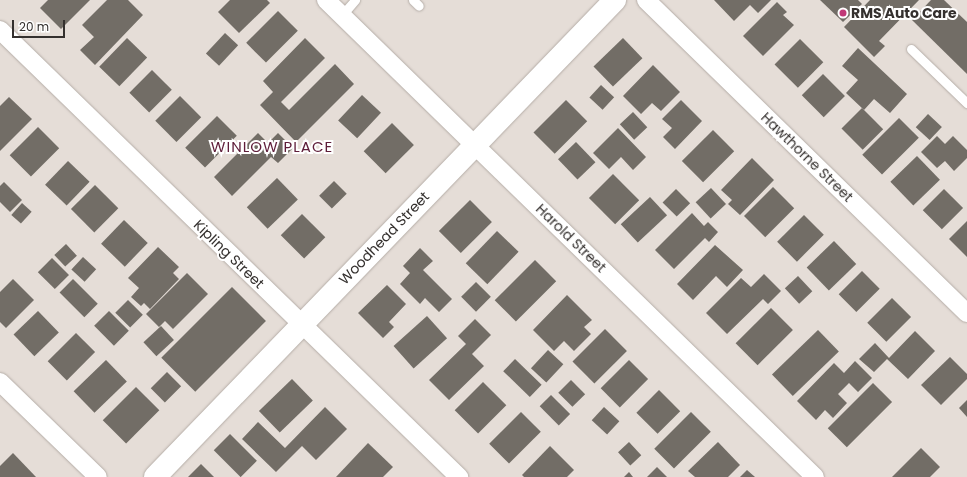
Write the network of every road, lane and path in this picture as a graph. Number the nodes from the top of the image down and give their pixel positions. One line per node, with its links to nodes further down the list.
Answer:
1 (326, 0): 5 (street, Harold Street)
2 (355, 0): 5 (lane)
3 (615, 0): 9 (street, Woodhead Street)
4 (646, 0): 10 (street, Hawthorne Street)
5 (342, 15): 9 (street, Harold Street)
6 (0, 30): 11 (street, Kipling Street)
7 (910, 49): 8 (lane)
8 (967, 103)
9 (475, 144): 11 (street, Woodhead Street); 16 (street, Harold Street)
10 (967, 314)
11 (301, 324): 14 (street, Woodhead Street); 15 (street, Kipling Street)
12 (0, 382): 13 (street)
13 (98, 477)
14 (155, 477)
15 (459, 477)
16 (815, 477)

